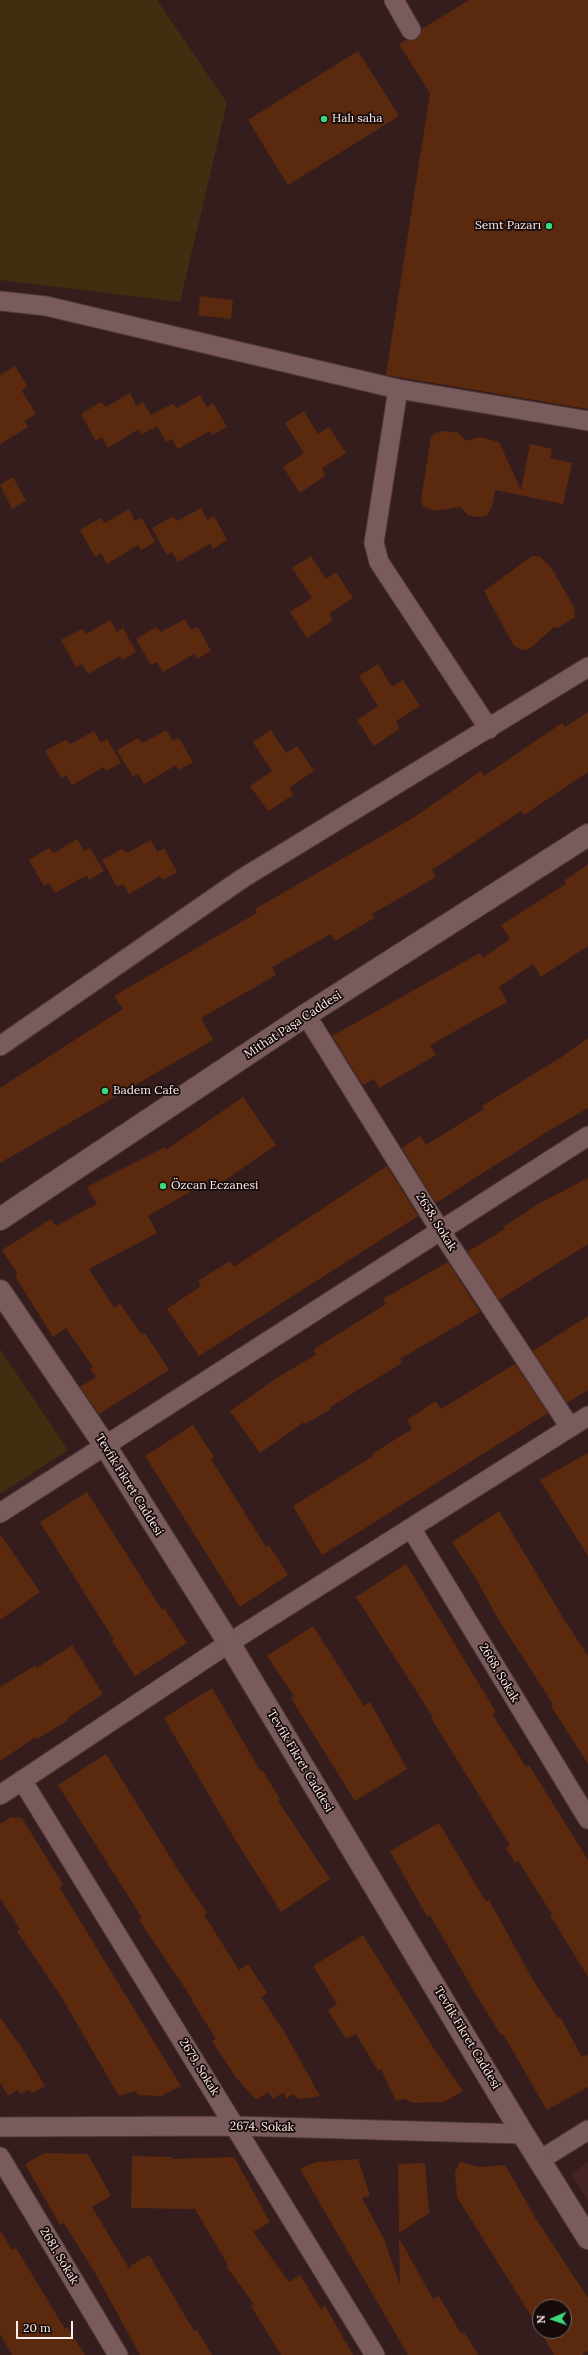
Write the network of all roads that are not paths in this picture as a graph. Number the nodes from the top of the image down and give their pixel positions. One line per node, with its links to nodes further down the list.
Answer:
1 (394, 0): 2 (street)
2 (411, 30)
3 (0, 301): 4 (street)
4 (398, 389): 5 (street); 7 (street)
5 (588, 421)
6 (588, 667): 7 (street)
7 (489, 729): 10 (street)
8 (588, 835): 9 (street, Mithat Paşa Caddesi)
9 (306, 1015): 12 (street, Mithat Paşa Caddesi); 13 (street, 2658. Sokak)
10 (0, 1046)
11 (588, 1136): 13 (street)
12 (0, 1219)
13 (440, 1230): 16 (street, 2658. Sokak); 17 (street)
14 (0, 1291): 17 (street, Tevfik Fikret Caddesi)
15 (588, 1416): 16 (street)
16 (570, 1427): 19 (street)
17 (106, 1447): 18 (street); 20 (street, Tevfik Fikret Caddesi)
18 (0, 1513)
19 (411, 1528): 20 (street); 23 (street, 2668. Sokak)
20 (229, 1643): 21 (street); 27 (street, Tevfik Fikret Caddesi)
21 (22, 1780): 22 (street); 24 (street, 2679. Sokak)
22 (0, 1795)
23 (588, 1818)
24 (236, 2126): 25 (street, 2674. Sokak); 27 (street, 2674. Sokak); 32 (street, 2679. Sokak)
25 (0, 2127)
26 (588, 2130): 29 (street)
27 (523, 2134): 29 (street, Tevfik Fikret Caddesi)
28 (0, 2157): 31 (street, 2681. Sokak)
29 (540, 2160): 30 (street, Tevfik Fikret Caddesi)
30 (588, 2238)
31 (118, 2355)
32 (375, 2355)

